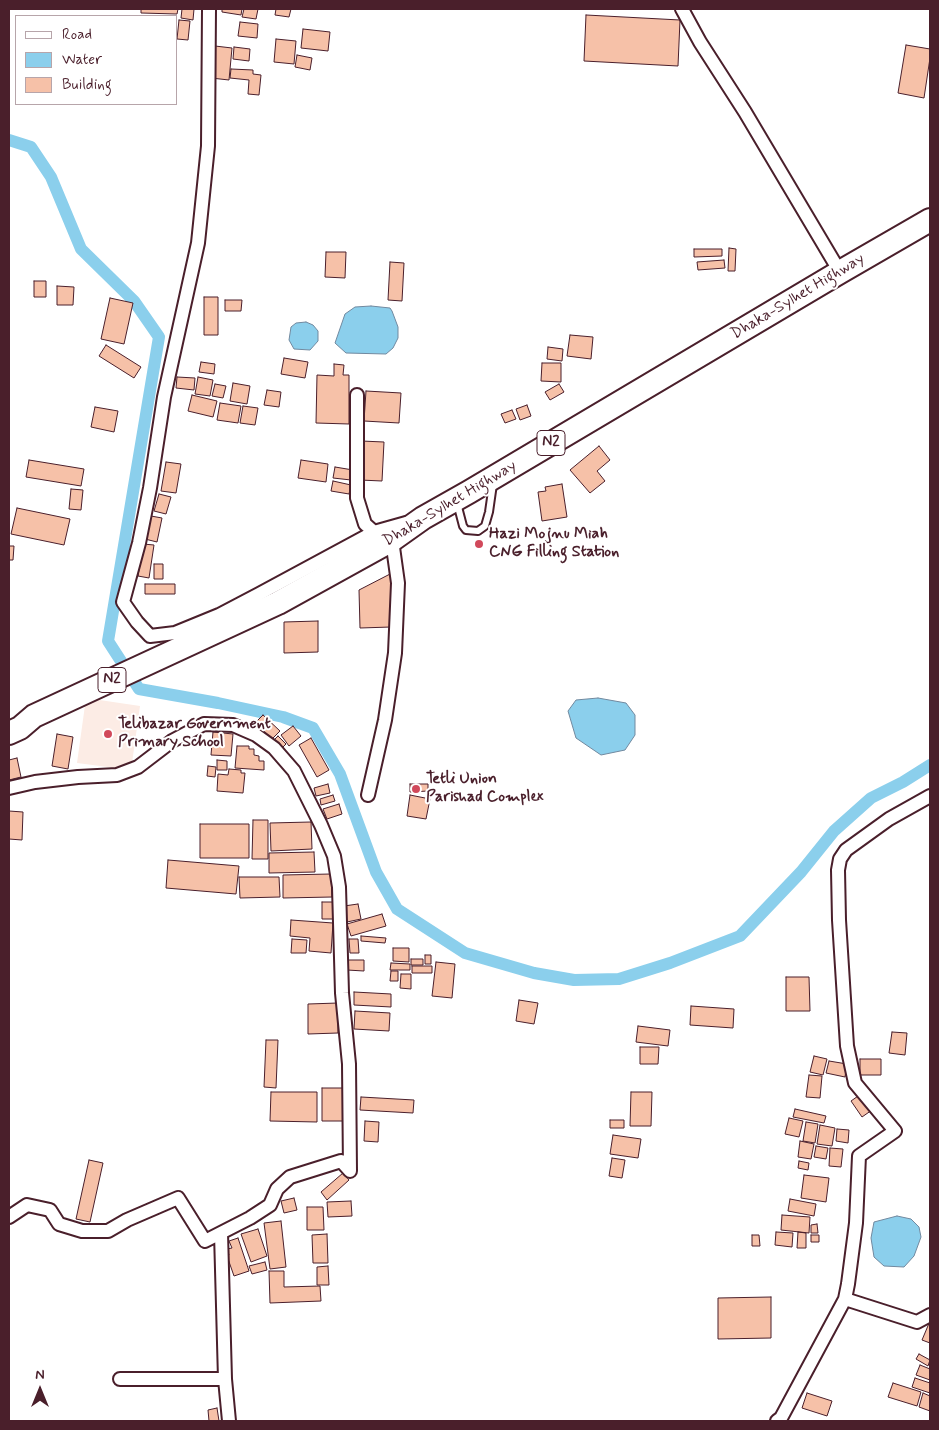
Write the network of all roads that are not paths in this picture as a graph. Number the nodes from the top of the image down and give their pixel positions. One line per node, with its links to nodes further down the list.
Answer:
1 (209, 9): 8 (street)
2 (682, 9): 4 (street)
3 (930, 220): 4 (highway, Dhaka-Sylhet Highway / N2)
4 (840, 272): 6 (highway, Dhaka-Sylhet Highway / N2)
5 (357, 395): 8 (street)
6 (494, 478): 7 (highway, Dhaka-Sylhet Highway / N2); 7 (lane)
7 (456, 500): 8 (highway, Dhaka-Sylhet Highway / N2)
8 (383, 536): 9 (highway, Dhaka-Sylhet Highway / N2); 11 (street)
9 (16, 719)
10 (9, 788): 14 (street)
11 (368, 795)
12 (930, 796): 15 (street)
13 (9, 1217): 14 (street)
14 (221, 1233): 18 (street)
15 (845, 1298): 16 (street); 20 (street)
16 (930, 1315)
17 (120, 1379): 18 (street)
18 (225, 1380): 19 (street)
19 (229, 1421)
20 (777, 1421)

